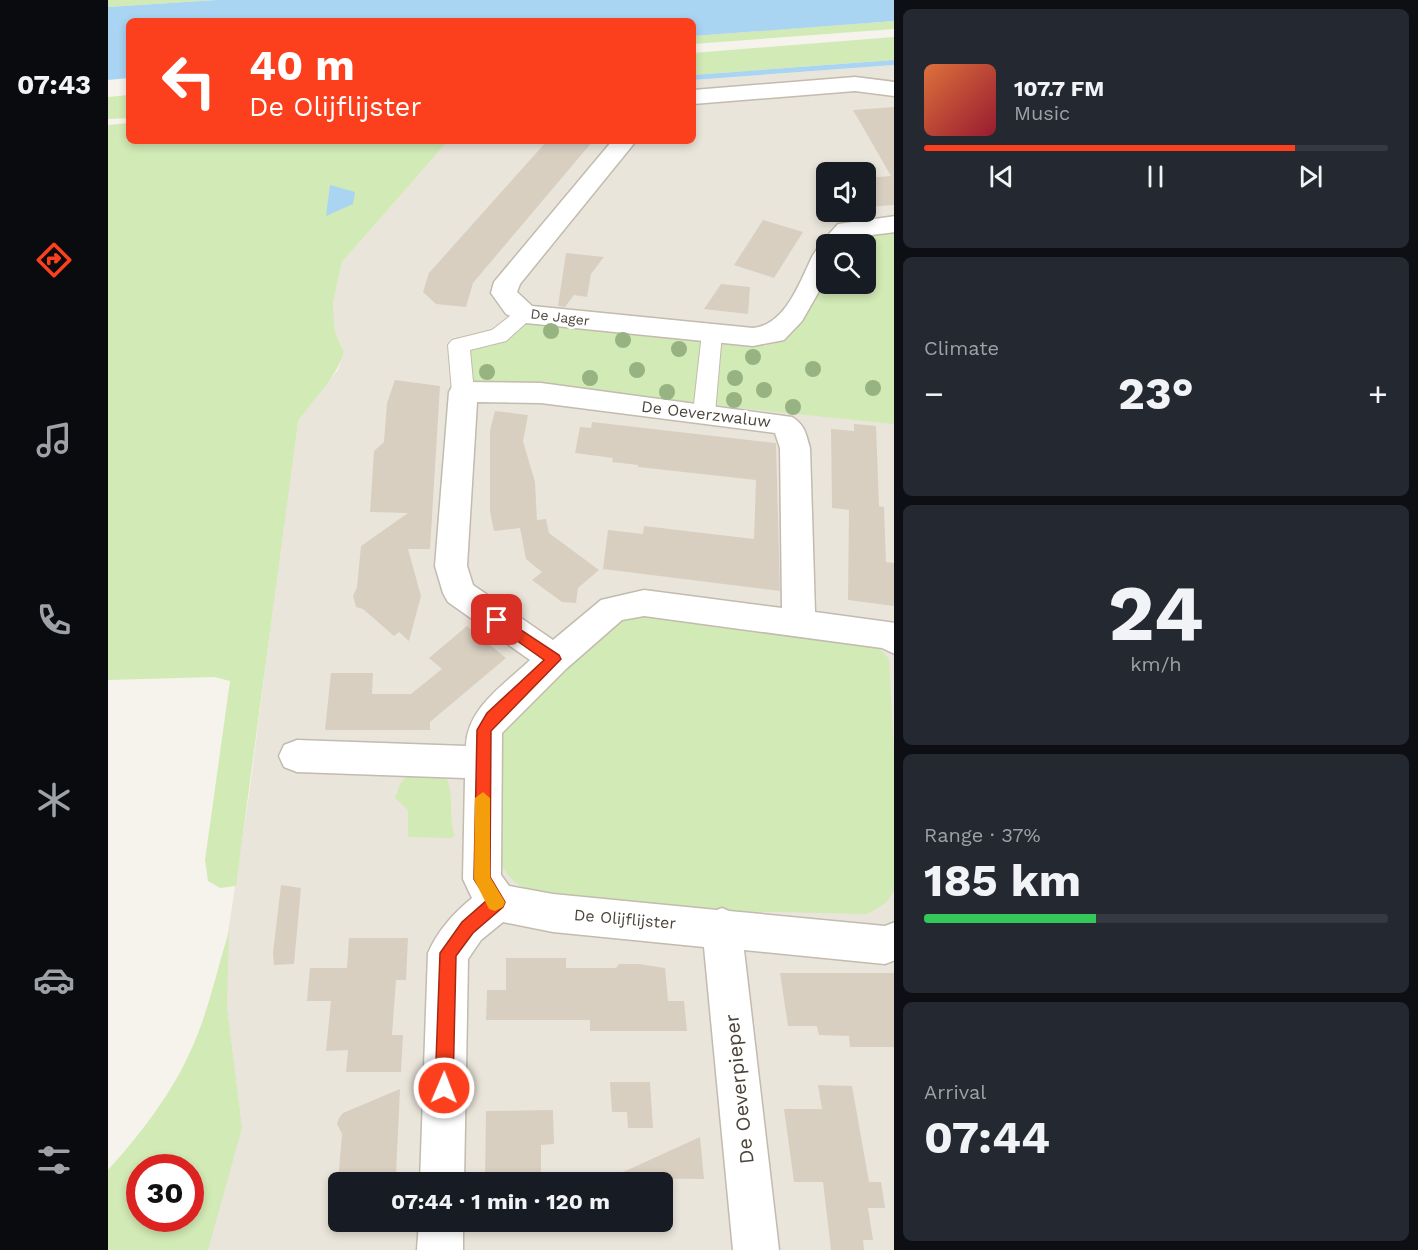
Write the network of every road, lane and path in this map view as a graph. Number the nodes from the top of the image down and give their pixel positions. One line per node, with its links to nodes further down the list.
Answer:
1 (894, 89): 2 (street)
2 (696, 97)
3 (622, 144): 7 (street, De Jager)
4 (894, 224): 5 (street)
5 (843, 234)
6 (816, 272): 8 (street, De Jager)
7 (526, 314): 8 (street, De Jager); 9 (street)
8 (712, 333): 10 (street)
9 (462, 392): 10 (street, De Oeverzwaluw); 13 (street)
10 (705, 413): 11 (street, De Oeverzwaluw)
11 (799, 624): 12 (street); 13 (street)
12 (894, 640)
13 (554, 659): 15 (street)
14 (297, 756): 15 (street)
15 (483, 763): 16 (street)
16 (497, 902): 17 (street, De Olijflijster); 19 (street)
17 (722, 927): 18 (street, De Olijflijster); 22 (street, De Oeverpieper)
18 (894, 941)
19 (442, 1172)
20 (441, 1232): 21 (street)
21 (440, 1250)
22 (756, 1250)

